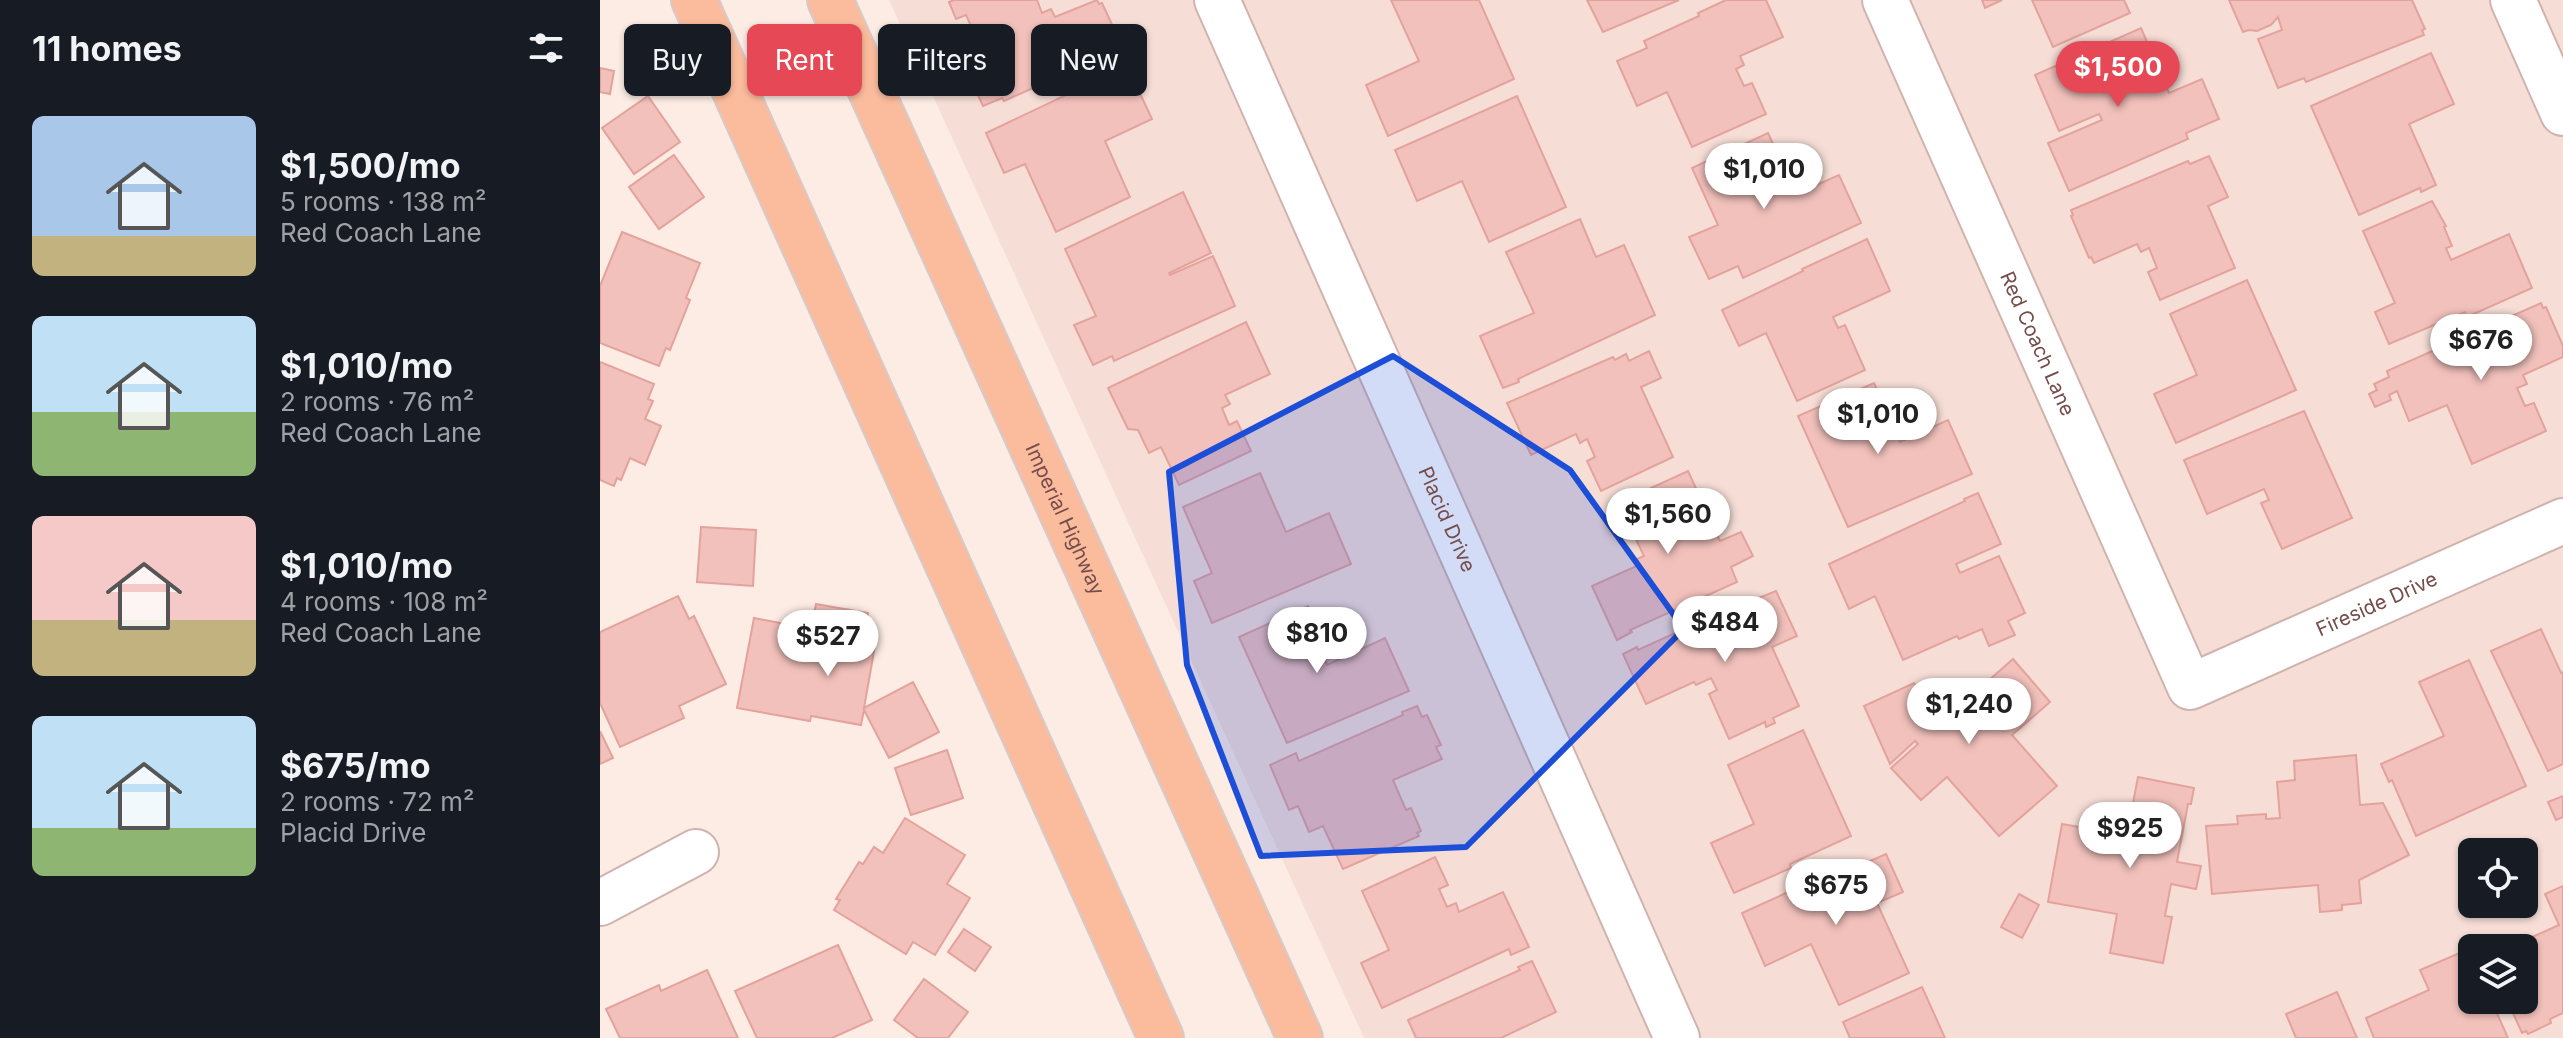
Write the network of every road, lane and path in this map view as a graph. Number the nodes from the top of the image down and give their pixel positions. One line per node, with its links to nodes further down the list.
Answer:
1 (694, 0): 11 (main road)
2 (830, 0): 12 (main road, Imperial Highway)
3 (1217, 0): 13 (street, Placid Drive)
4 (1885, 0): 8 (street, Red Coach Lane)
5 (2513, 0): 6 (street)
6 (2563, 113)
7 (2563, 521): 8 (street, Fireside Drive)
8 (2190, 687)
9 (696, 852): 10 (street)
10 (600, 903)
11 (1161, 1038)
12 (1300, 1038)
13 (1677, 1038)

